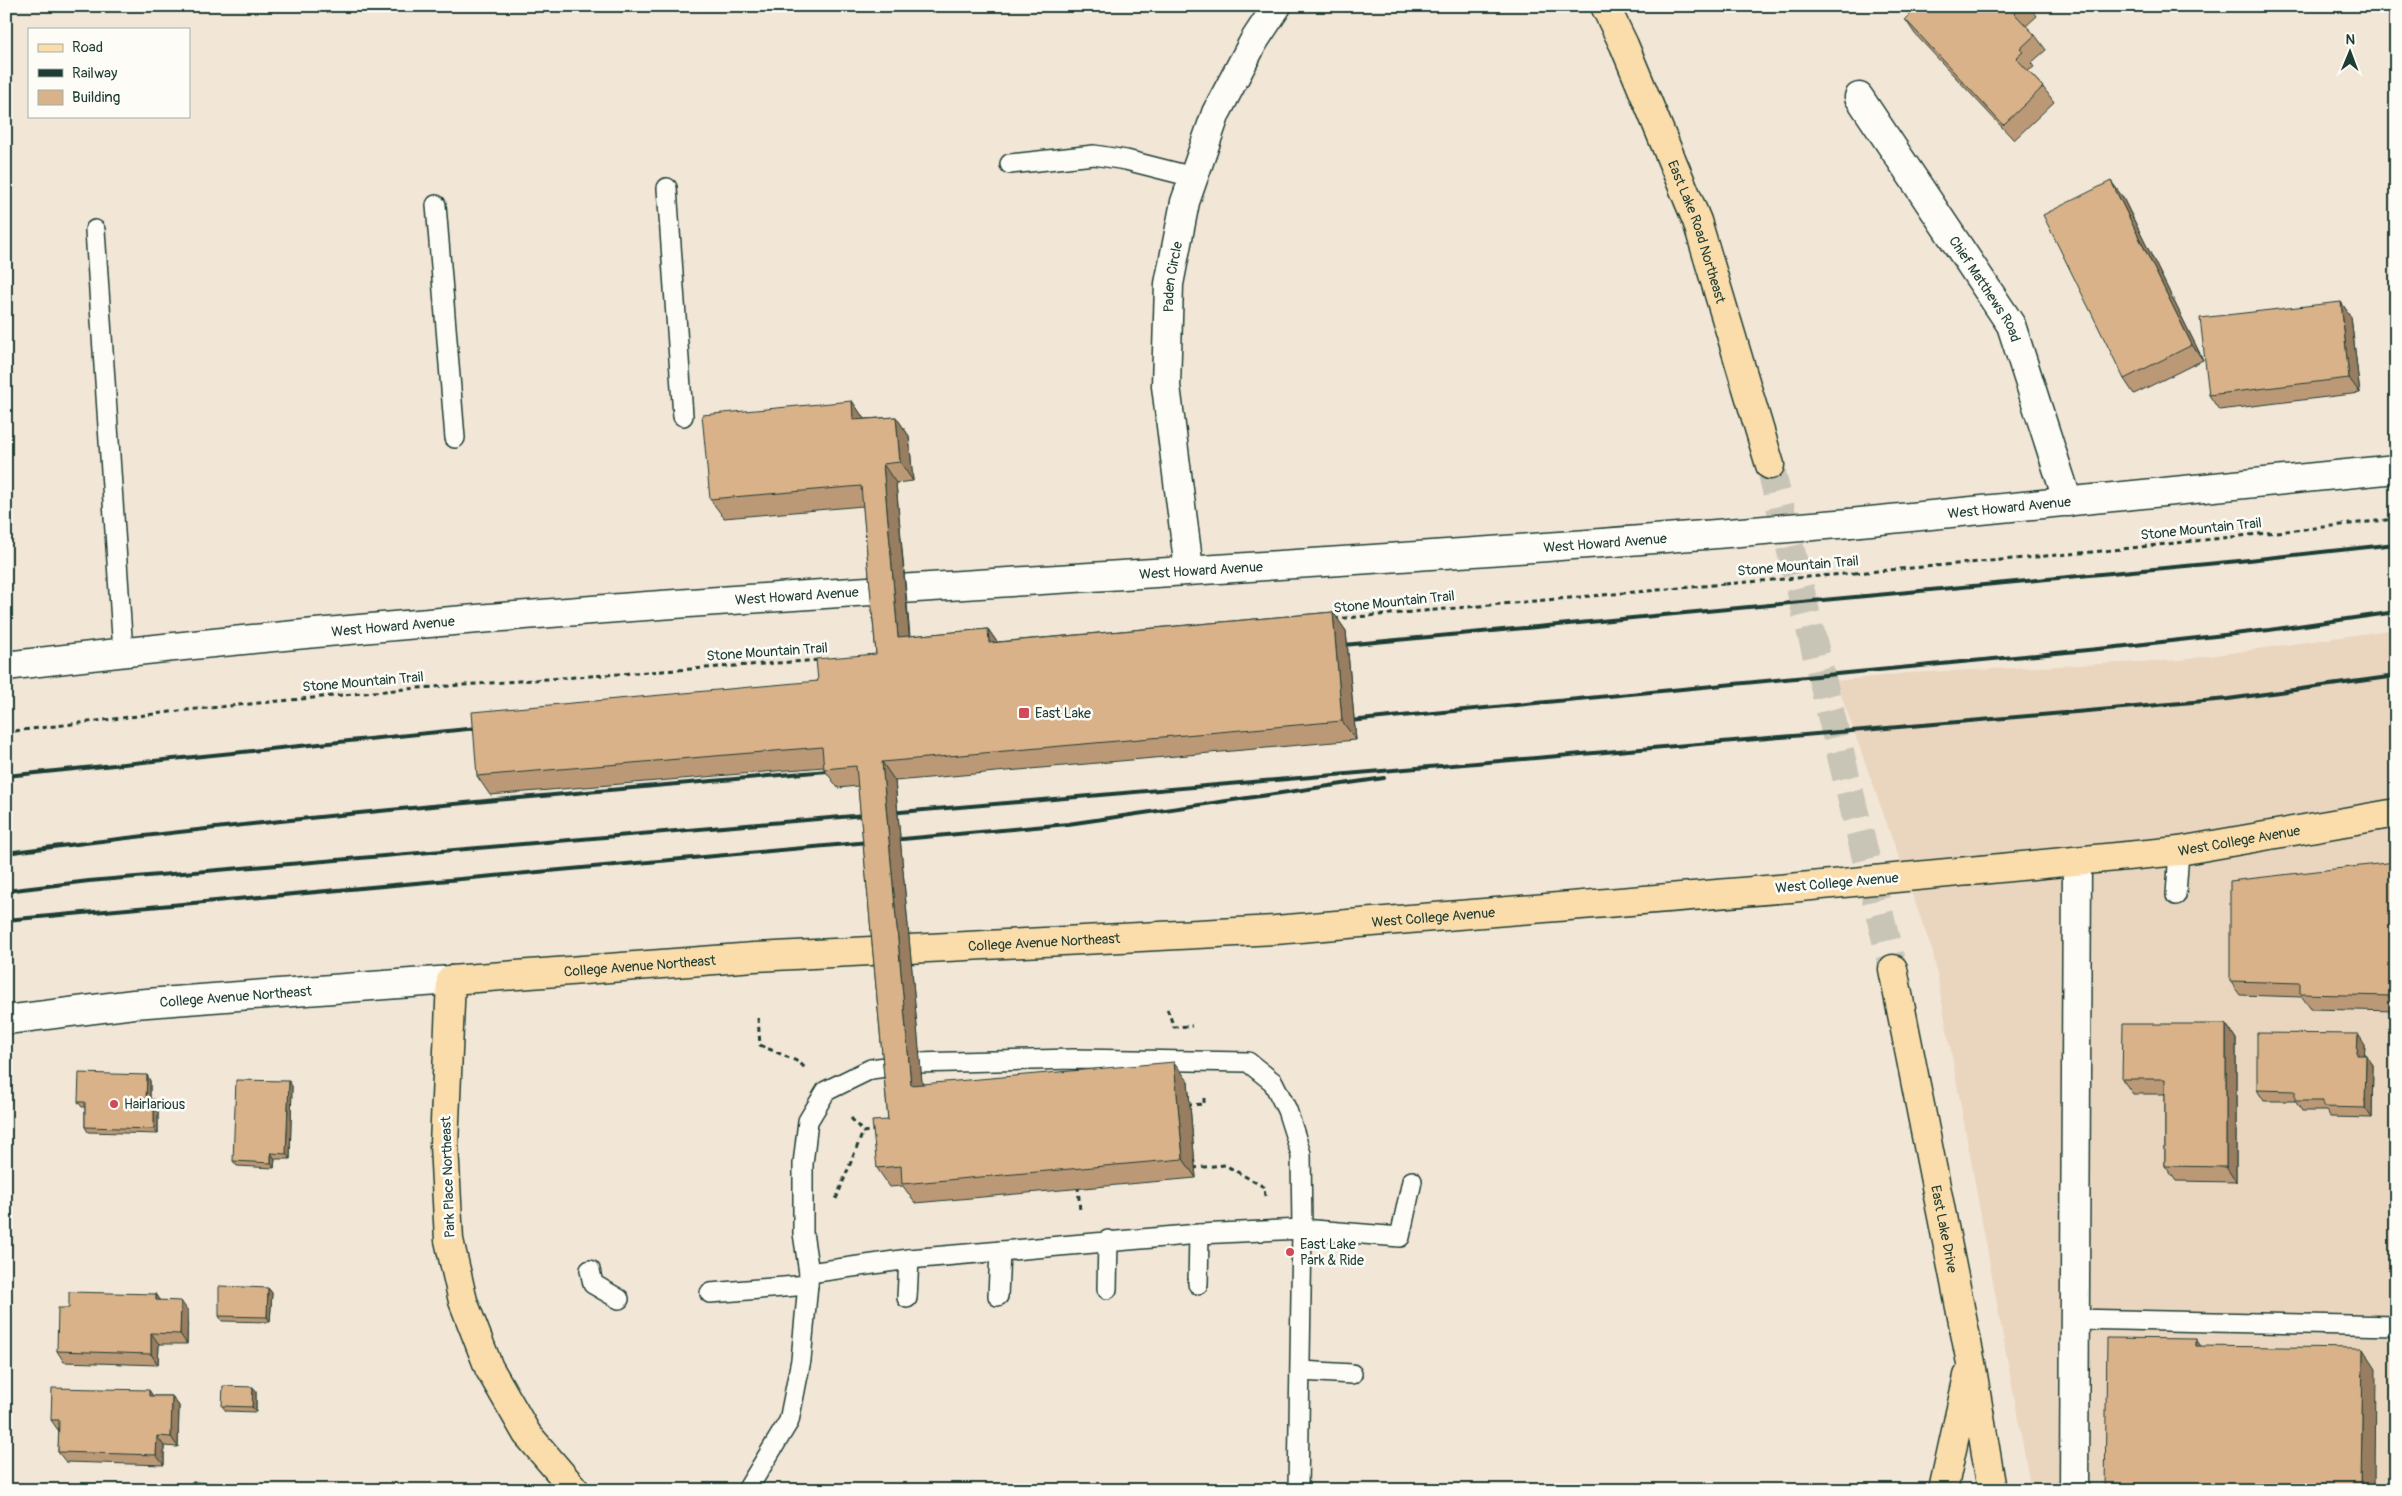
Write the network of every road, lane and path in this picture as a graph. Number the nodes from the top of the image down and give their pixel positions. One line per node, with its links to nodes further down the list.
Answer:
1 (1277, 6): 5 (main road, Paden Circle)
2 (1605, 6): 11 (main road, East Lake Road Northeast)
3 (1859, 97): 13 (main road, Chief Matthews Road)
4 (1010, 164): 5 (lane)
5 (1193, 177): 15 (main road, Paden Circle)
6 (667, 188): 9 (lane)
7 (436, 206): 10 (lane)
8 (95, 230): 17 (lane)
9 (683, 416)
10 (455, 438)
11 (1770, 465)
12 (2396, 469): 13 (main road, West Howard Avenue)
13 (2068, 502): 15 (main road, West Howard Avenue, bridge)
14 (2396, 519): 16 (path, Stone Mountain Trail, bridge)
15 (1189, 569): 17 (main road, West Howard Avenue)
16 (1330, 620)
17 (123, 652): 19 (main road, West Howard Avenue)
18 (828, 660): 20 (path, Stone Mountain Trail)
19 (6, 666)
20 (6, 732)
21 (2396, 813): 22 (main road, West College Avenue)
22 (2179, 851): 23 (main road, West College Avenue); 24 (lane)
23 (2077, 861): 25 (main road, West College Avenue, bridge); 57 (main road)
24 (2176, 895)
25 (1275, 930): 27 (main road, College Avenue Northeast)
26 (1893, 969): 59 (main road, East Lake Drive)
27 (451, 980): 30 (main road, College Avenue Northeast); 62 (main road, Park Place Northeast)
28 (1166, 1009): 31 (path)
29 (758, 1018): 32 (path)
30 (6, 1020)
31 (1192, 1026)
32 (805, 1069)
33 (1204, 1093): 34 (path)
34 (1185, 1105)
35 (850, 1118): 37 (path)
36 (882, 1130): 37 (path)
37 (863, 1132): 42 (path)
38 (1188, 1168): 41 (path)
39 (1077, 1178): 46 (path)
40 (1412, 1181): 43 (lane)
41 (1265, 1196)
42 (836, 1208)
43 (1302, 1229): 44 (lane); 50 (lane); 60 (lane)
44 (1199, 1234): 45 (lane); 51 (lane)
45 (1108, 1240): 46 (lane); 52 (lane)
46 (1082, 1243): 47 (lane)
47 (1000, 1251): 48 (lane); 54 (lane)
48 (909, 1259): 50 (lane); 55 (lane)
49 (590, 1270): 56 (lane)
50 (808, 1279): 53 (lane); 63 (lane)
51 (1198, 1284)
52 (1107, 1289)
53 (710, 1293)
54 (998, 1296)
55 (907, 1298)
56 (619, 1299)
57 (2075, 1319): 58 (lane); 67 (main road)
58 (2396, 1326)
59 (1971, 1362): 65 (main road); 66 (main road, East Lake Drive)
60 (1300, 1371): 61 (lane); 64 (lane)
61 (1352, 1374)
62 (575, 1490)
63 (747, 1490)
64 (1298, 1490)
65 (1943, 1490)
66 (1992, 1490)
67 (2074, 1490)

